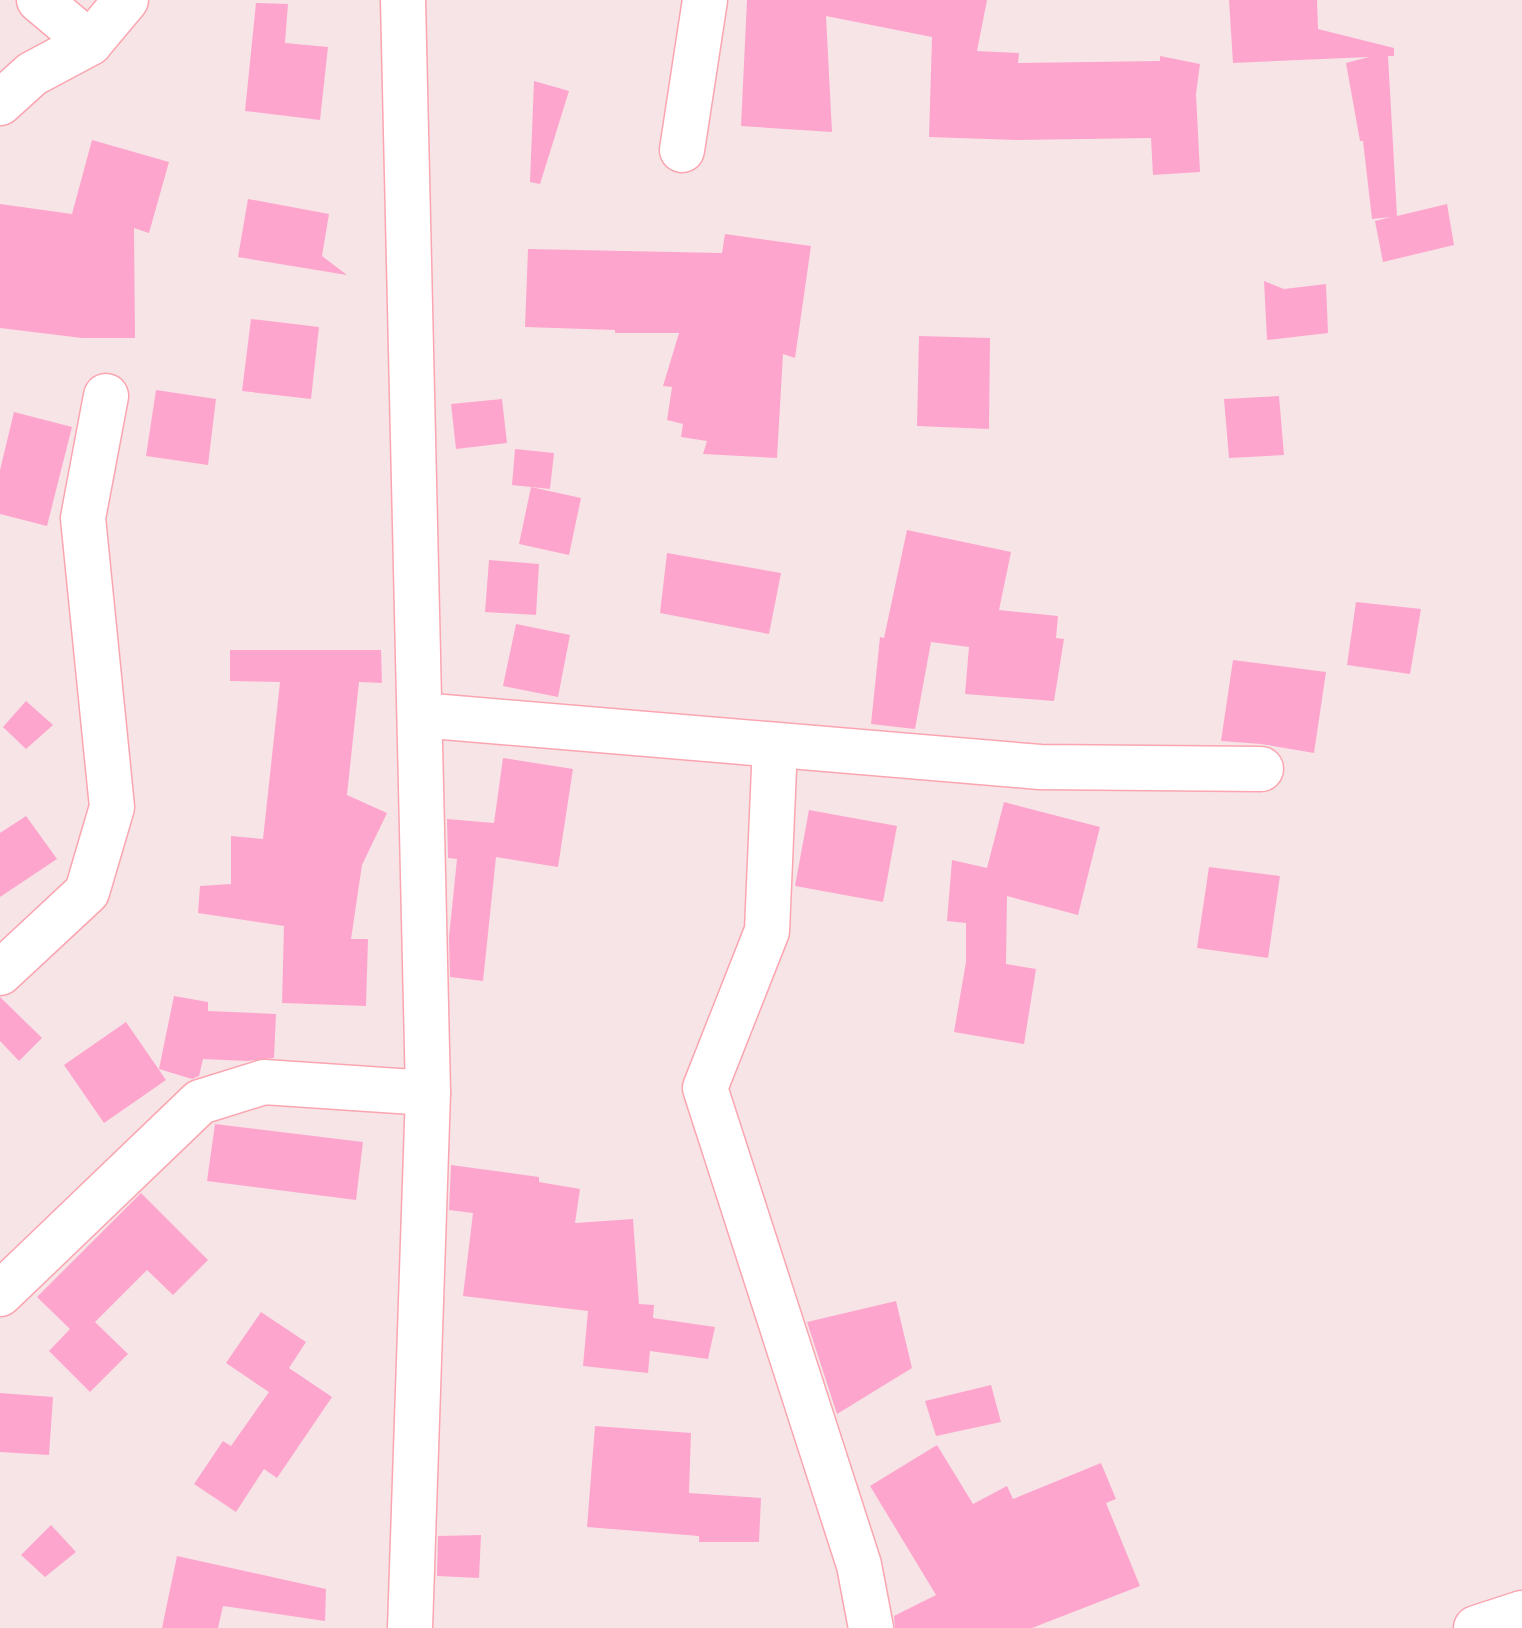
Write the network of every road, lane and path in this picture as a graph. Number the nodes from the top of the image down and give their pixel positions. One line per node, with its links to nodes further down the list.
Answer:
1 (39, 0): 5 (street)
2 (126, 0): 5 (street)
3 (403, 0): 9 (street)
4 (705, 0): 7 (street)
5 (90, 43): 6 (street)
6 (0, 103)
7 (682, 150)
8 (106, 396): 12 (street)
9 (420, 715): 10 (street); 13 (street)
10 (775, 745): 11 (street); 17 (street)
11 (1261, 769)
12 (0, 973)
13 (428, 1093): 14 (street); 16 (street)
14 (0, 1294)
15 (1522, 1613): 18 (street)
16 (410, 1628)
17 (871, 1628)
18 (1476, 1628)

